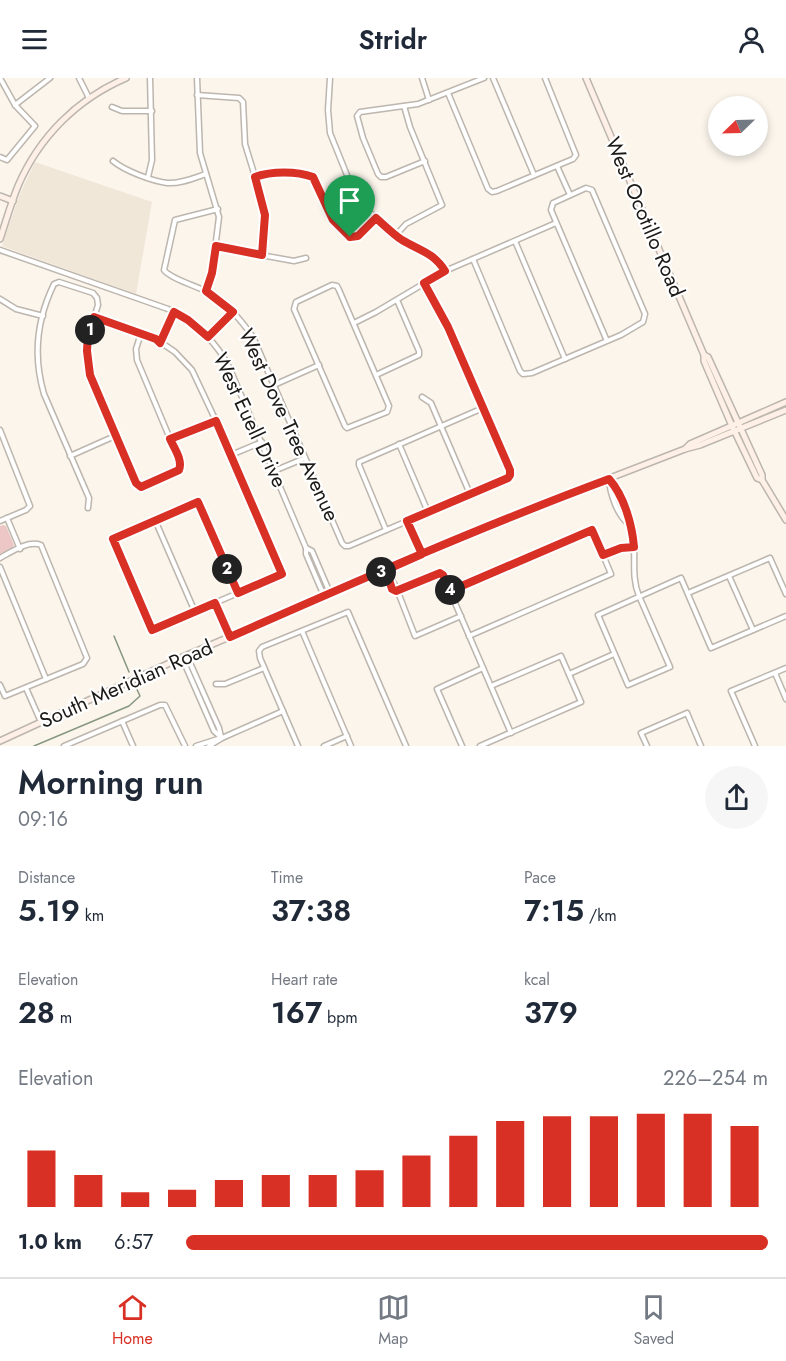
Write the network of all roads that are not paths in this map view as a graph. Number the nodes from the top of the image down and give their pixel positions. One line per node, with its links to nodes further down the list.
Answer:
1 (0, 78): 17 (street)
2 (50, 78): 17 (street)
3 (79, 78): 15 (street)
4 (126, 78): 15 (street)
5 (150, 78): 20 (street)
6 (197, 78): 14 (street)
7 (330, 78): 33 (street)
8 (422, 78): 16 (street)
9 (484, 78): 13 (street)
10 (493, 78): 26 (street)
11 (545, 78): 24 (street)
12 (586, 78): 67 (street, West Ocotillo Road)
13 (448, 93): 16 (street); 26 (street)
14 (197, 95): 25 (street); 28 (street)
15 (89, 98): 31 (street)
16 (429, 100): 18 (street)
17 (15, 105): 21 (street)
18 (404, 106): 23 (street); 23 (street)
19 (112, 107): 20 (street)
20 (152, 111): 27 (street)
21 (0, 157)
22 (113, 161): 27 (street)
23 (424, 162): 35 (street)
24 (557, 166): 26 (street); 29 (street)
25 (206, 174): 27 (street); 32 (street)
26 (534, 175)
27 (148, 177)
28 (255, 177): 33 (street); 40 (street)
29 (570, 195): 34 (street); 55 (street)
30 (0, 196): 31 (street)
31 (13, 201): 36 (street)
32 (218, 209): 38 (street); 45 (street, West Dove Tree Avenue)
33 (376, 218): 35 (street)
34 (556, 223): 37 (street); 55 (street)
35 (396, 235): 43 (street)
36 (0, 239)
37 (514, 241): 42 (street); 57 (street)
38 (216, 246): 40 (street); 45 (street)
39 (0, 250): 48 (street, West Euell Drive)
40 (262, 255): 41 (street)
41 (306, 258)
42 (472, 259): 43 (street); 57 (street)
43 (445, 271): 44 (street)
44 (424, 283): 47 (street); 63 (street)
45 (206, 291): 49 (street, West Dove Tree Avenue)
46 (0, 299): 50 (street)
47 (397, 300): 52 (street); 59 (street)
48 (174, 312): 54 (street, West Euell Drive); 56 (street)
49 (233, 312): 54 (street); 60 (street, West Dove Tree Avenue)
50 (42, 316): 51 (street); 74 (street)
51 (94, 317): 53 (street); 69 (street)
52 (354, 323): 58 (street); 59 (street)
53 (141, 333): 56 (street); 70 (street)
54 (208, 337): 71 (street, West Euell Drive)
55 (607, 341): 57 (street)
56 (160, 343): 65 (street)
57 (565, 359)
58 (319, 365): 59 (street); 60 (street)
59 (376, 375)
60 (274, 385): 75 (street, West Dove Tree Avenue)
61 (422, 397): 66 (street)
62 (786, 402): 67 (street, South Meridian Road)
63 (483, 408): 66 (street); 78 (street)
64 (786, 410): 67 (street, South Meridian Road)
65 (216, 421): 70 (street); 73 (street)
66 (441, 426): 72 (street); 78 (street)
67 (736, 428): 77 (street, South Meridian Road); 83 (street, West Ocotillo Road)
68 (0, 430): 81 (street)
69 (115, 436): 70 (street); 74 (street)
70 (170, 439)
71 (262, 442): 73 (street); 76 (street, West Euell Drive)
72 (399, 444): 80 (street); 86 (street)
73 (231, 455): 99 (street)
74 (70, 456): 79 (street)
75 (305, 458): 76 (street); 86 (street, West Dove Tree Avenue)
76 (274, 471): 102 (street, West Euell Drive)
77 (609, 479): 87 (street); 89 (street, South Meridian Road)
78 (470, 494): 80 (street)
79 (88, 508)
80 (428, 512): 85 (street)
81 (7, 518): 84 (street); 88 (street)
82 (155, 520): 99 (street); 105 (street); 105 (street)
83 (786, 520)
84 (0, 521)
85 (407, 521): 86 (street); 89 (street)
86 (386, 530)
87 (634, 547): 90 (street); 103 (street)
88 (20, 549): 91 (street); 119 (street)
89 (422, 554): 93 (street, South Meridian Road)
90 (603, 555): 98 (street); 110 (street)
91 (0, 558)
92 (0, 567): 119 (street)
93 (386, 570): 97 (street); 102 (street, South Meridian Road)
94 (729, 576): 95 (street); 100 (street); 109 (street)
95 (784, 582): 96 (street)
96 (785, 588): 101 (street)
97 (396, 591): 98 (street); 106 (street)
98 (450, 591): 106 (street)
99 (238, 593): 104 (street)
100 (688, 593): 103 (street); 109 (street)
101 (786, 594)
102 (327, 595): 111 (street, South Meridian Road)
103 (639, 597): 112 (street); 112 (street)
104 (215, 603): 105 (street); 111 (street)
105 (195, 612)
106 (461, 616): 110 (street)
107 (786, 616): 109 (street)
108 (302, 630): 114 (street); 129 (street); 142 (street)
109 (753, 630)
110 (469, 636): 115 (street)
111 (230, 637): 113 (street, South Meridian Road)
112 (614, 654): 118 (street)
113 (185, 656): 127 (street, South Meridian Road); 130 (street)
114 (264, 668): 120 (street); 125 (street)
115 (483, 668): 122 (street); 143 (street)
116 (786, 668): 117 (street)
117 (775, 673): 124 (street); 147 (street)
118 (569, 674): 122 (street); 128 (street)
119 (46, 679): 123 (street)
120 (216, 684)
121 (0, 685): 123 (street)
122 (491, 686): 128 (street)
123 (26, 688): 127 (street)
124 (786, 699)
125 (283, 711): 130 (street); 139 (street)
126 (122, 721): 131 (street); 135 (street); 136 (street)
127 (40, 722): 132 (street, South Meridian Road)
128 (512, 733): 144 (street)
129 (347, 736): 140 (street); 141 (street)
130 (222, 738): 137 (street); 138 (street)
131 (79, 740): 133 (street); 134 (street)
132 (0, 741)
133 (64, 746)
134 (81, 746)
135 (133, 746)
136 (185, 746)
137 (196, 746)
138 (209, 746)
139 (298, 746)
140 (324, 746)
141 (351, 746)
142 (406, 746)
143 (462, 746)
144 (480, 746)
145 (647, 746): 146 (street)
146 (701, 746)
147 (755, 746)

